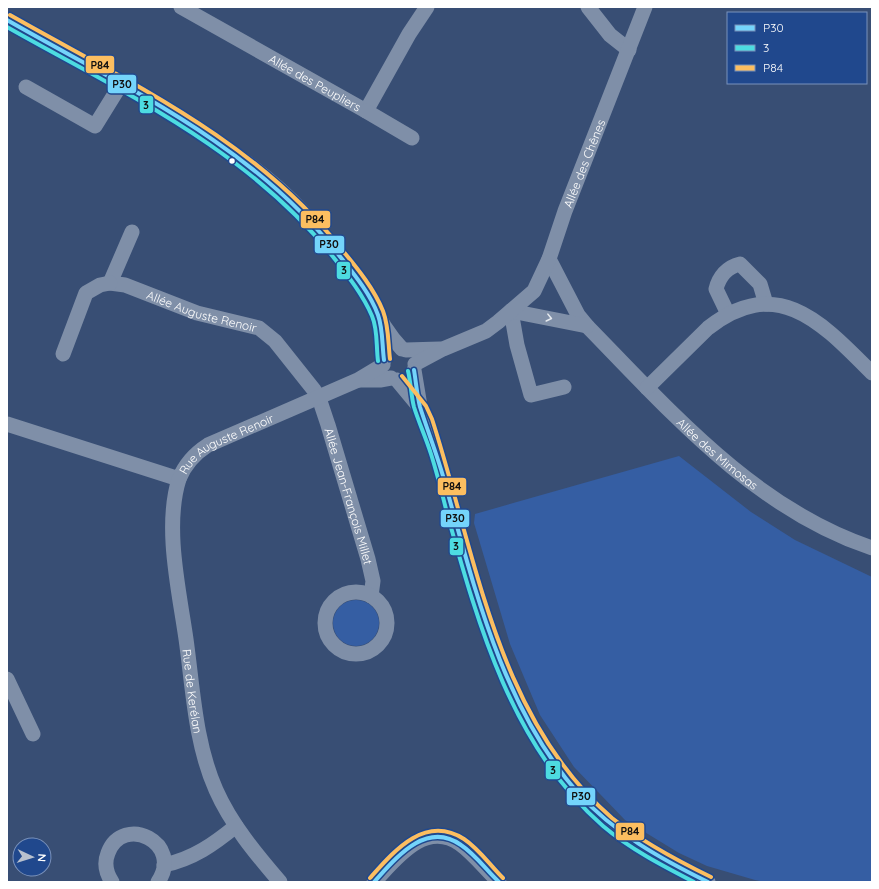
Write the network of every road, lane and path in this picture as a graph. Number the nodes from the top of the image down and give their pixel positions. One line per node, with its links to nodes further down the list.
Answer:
1 (181, 7): 9 (street, Allée des Peupliers)
2 (427, 7): 9 (street, Allée des Peupliers)
3 (588, 7): 6 (street)
4 (645, 7): 6 (street, Allée des Chênes)
5 (7, 20): 7 (street)
6 (629, 50): 12 (street, Allée des Chênes)
7 (121, 84): 8 (street); 17 (street)
8 (26, 87)
9 (366, 111): 10 (street)
10 (412, 138)
11 (132, 232): 13 (street)
12 (549, 259): 15 (street, Allée des Chênes); 18 (street, Allée des Mimosas)
13 (110, 283): 21 (street); 29 (street, Allée Auguste Renoir)
14 (766, 304): 16 (street); 16 (street); 24 (street)
15 (511, 311): 18 (street, one-way to 18); 19 (street); 27 (street)
16 (728, 314): 28 (street)
17 (380, 321): 20 (street); 22 (street)
18 (587, 326): 28 (street, Allée des Mimosas)
19 (443, 349): 20 (street); 23 (street)
20 (404, 350): 22 (street); 23 (street)
21 (63, 354)
22 (383, 363): 25 (street); 26 (street, Rue Auguste Renoir)
23 (414, 367): 25 (street); 30 (street)
24 (872, 373)
25 (394, 379): 26 (street, Rue Auguste Renoir); 30 (street)
26 (358, 380): 29 (street, Rue Auguste Renoir)
27 (564, 387)
28 (648, 388): 33 (street, Allée des Mimosas)
29 (319, 398): 32 (street, Rue Auguste Renoir); 34 (street, Allée Jean-François Millet)
30 (421, 409): 44 (street)
31 (7, 424): 32 (street, Rue Auguste Renoir)
32 (179, 479): 37 (street, Rue de Kerélan)
33 (872, 548)
34 (371, 596): 34 (street)
35 (7, 679): 36 (street)
36 (33, 734)
37 (236, 826): 38 (street); 41 (street, Rue de Kerélan)
38 (164, 865): 39 (street); 40 (street)
39 (112, 882)
40 (158, 882)
41 (280, 882)
42 (374, 882): 43 (street)
43 (499, 882)
44 (708, 882)

